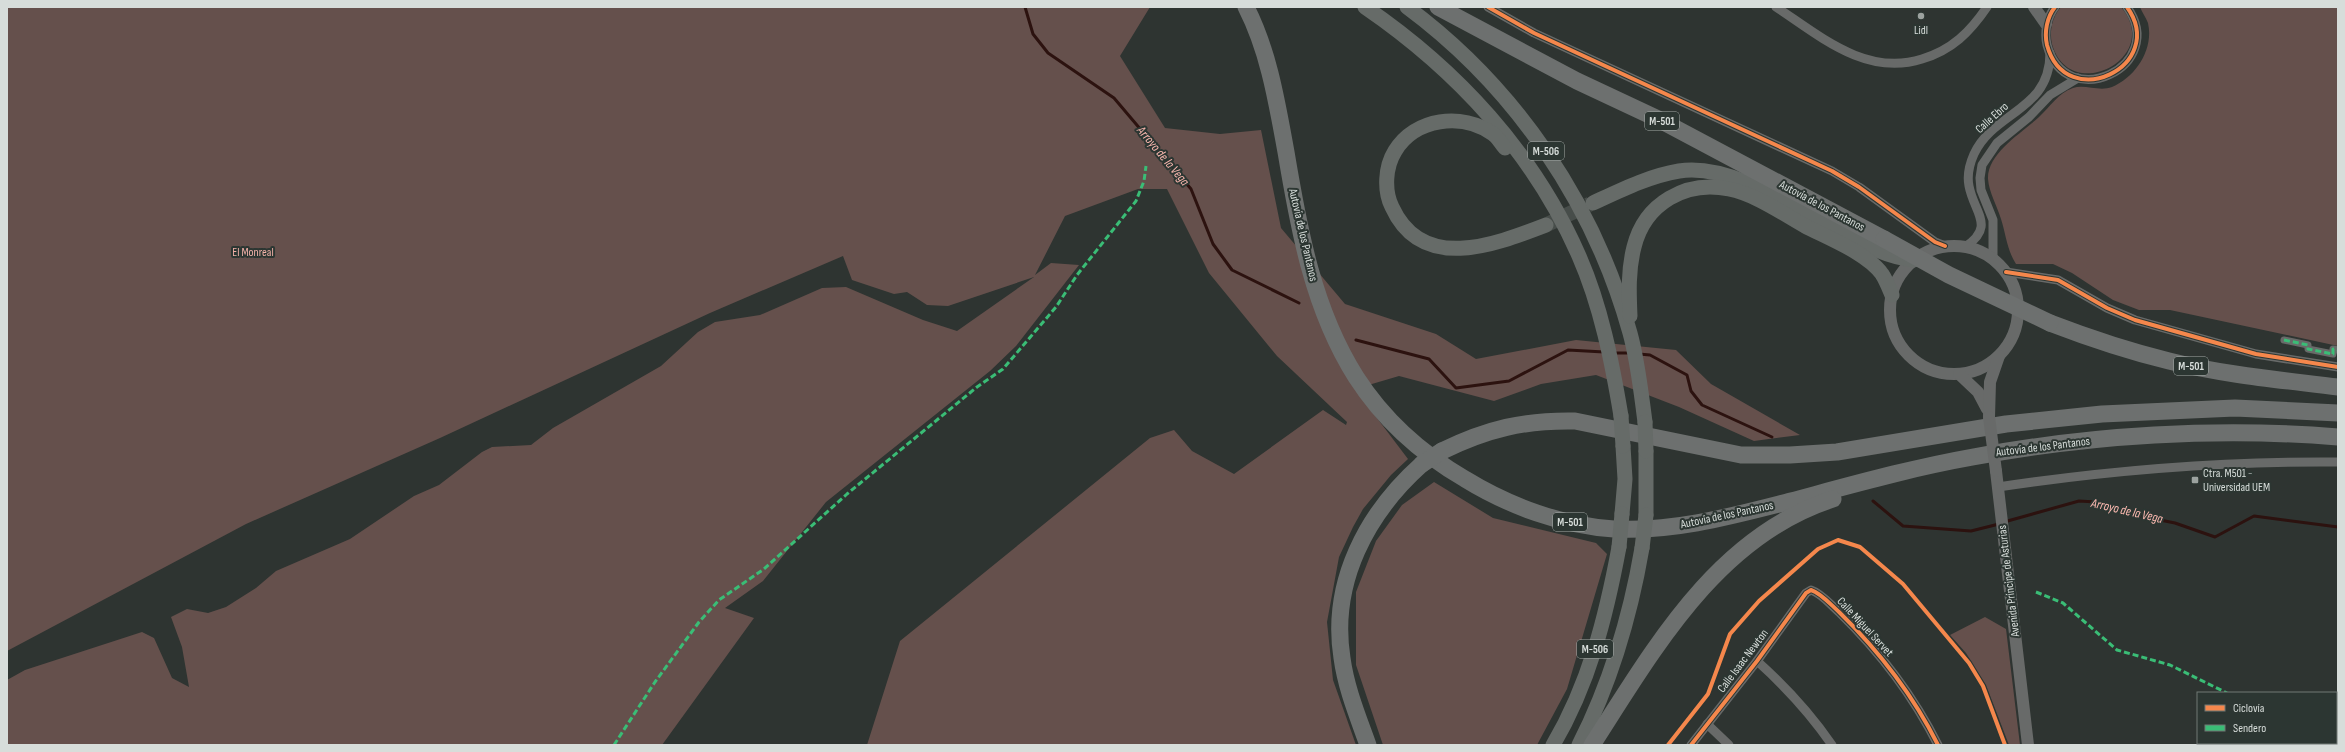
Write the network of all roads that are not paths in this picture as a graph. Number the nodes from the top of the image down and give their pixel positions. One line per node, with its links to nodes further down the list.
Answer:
1 (1246, 7): 33 (highway, Autovía de los Pantanos / M-501)
2 (1365, 7): 14 (main road, M-506)
3 (1407, 7): 23 (main road, M-506)
4 (1438, 7): 29 (highway, Autovía de los Pantanos / M-501, bridge)
5 (1488, 7): 17 (street)
6 (1776, 7): 7 (street)
7 (1987, 7)
8 (2034, 7): 11 (street)
9 (2055, 7): 11 (street)
10 (2127, 7): 13 (street)
11 (2046, 24): 12 (street)
12 (2050, 53): 13 (street); 18 (street, Calle Ebro)
13 (2078, 78): 19 (street, Calle Ebro)
14 (1544, 188): 16 (main road); 40 (main road, M-506, bridge)
15 (1593, 203): 20 (main road)
16 (1546, 225)
17 (1944, 246): 18 (street); 20 (street)
18 (1966, 247): 19 (street)
19 (1993, 259): 21 (street)
20 (1914, 260): 22 (street)
21 (2006, 272): 26 (street); 27 (street)
22 (1892, 296): 23 (main road); 28 (street)
23 (1630, 333): 41 (main road, M-506, bridge)
24 (2284, 340): 25 (street)
25 (2338, 350)
26 (2000, 355): 28 (street); 31 (street, Avenida Príncipe de Asturias)
27 (2338, 367)
28 (1959, 374): 31 (street, Avenida Príncipe de Asturias)
29 (2338, 387)
30 (2338, 413): 39 (highway, bridge)
31 (1989, 417): 35 (street, Avenida Príncipe de Asturias, bridge)
32 (2338, 437): 33 (highway, Autovía de los Pantanos / M-501)
33 (1969, 458): 42 (highway)
34 (2338, 462): 35 (street)
35 (1998, 487): 47 (street, Avenida Príncipe de Asturias)
36 (1810, 590): 37 (street, Calle Isaac Newton); 46 (street, Calle Miguel Servet)
37 (1757, 661): 38 (street, Calle Isaac Newton); 45 (street)
38 (1707, 724): 43 (street, Calle Isaac Newton); 44 (street)
39 (1368, 745)
40 (1553, 745)
41 (1578, 745)
42 (1592, 745)
43 (1691, 745)
44 (1730, 745)
45 (1832, 745)
46 (1938, 745)
47 (2028, 745)

